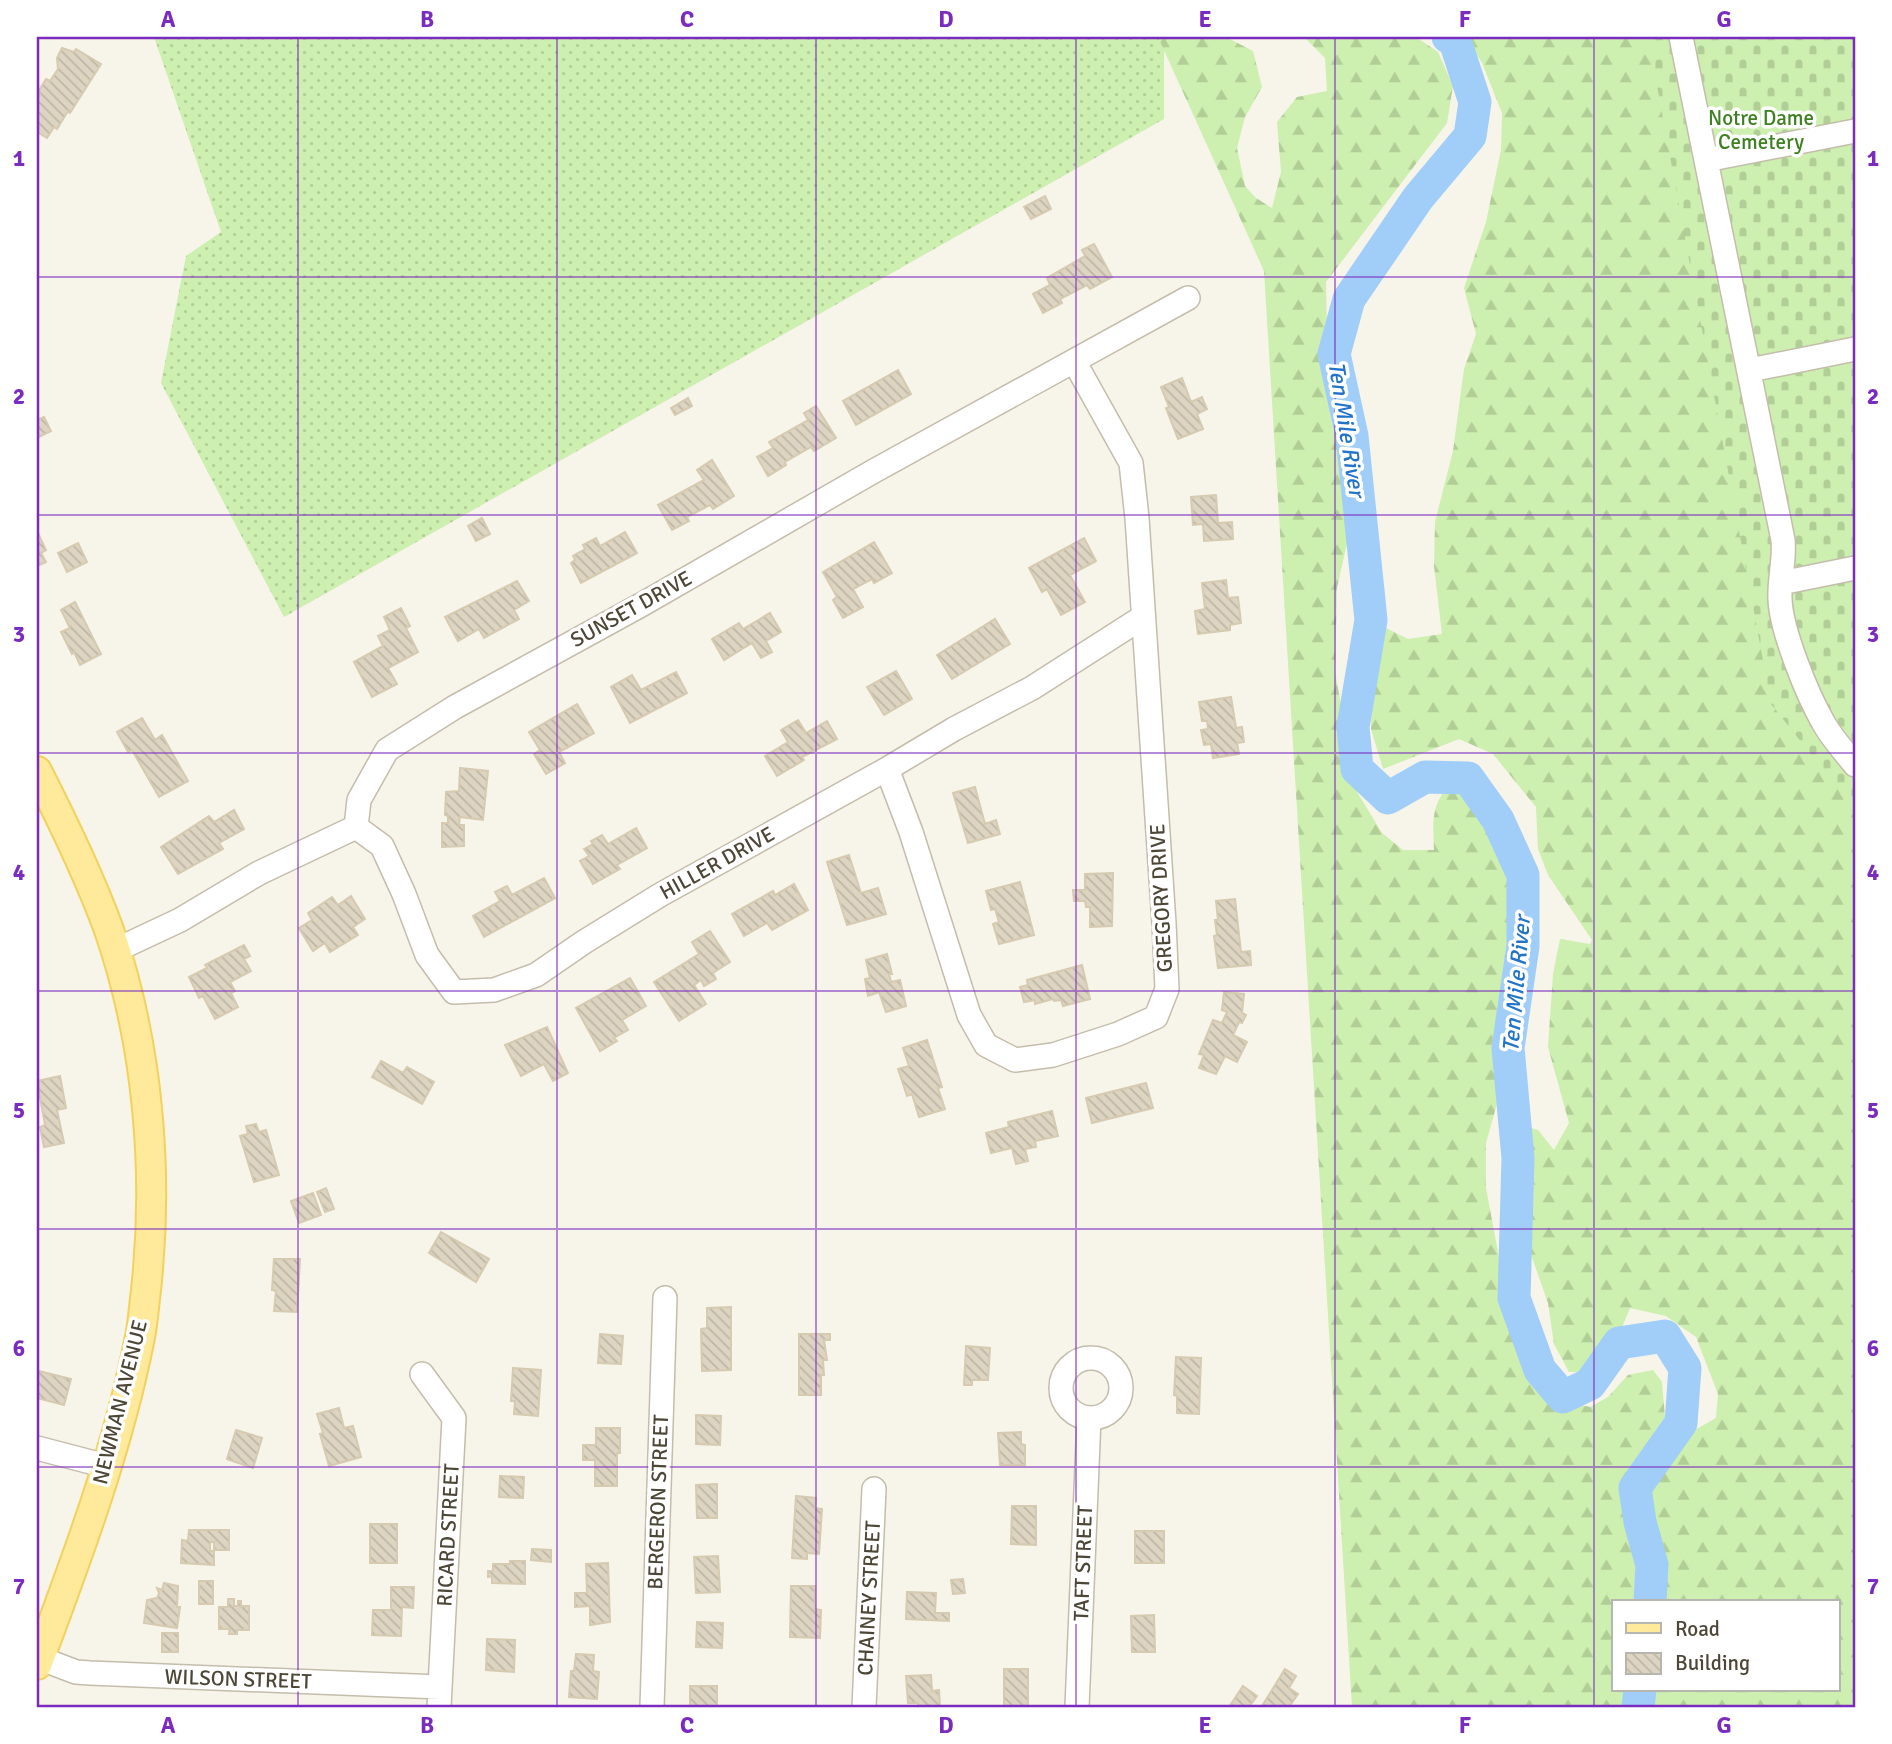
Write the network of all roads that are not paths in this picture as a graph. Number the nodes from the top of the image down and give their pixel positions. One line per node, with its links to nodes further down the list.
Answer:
1 (1681, 37): 3 (street)
2 (1855, 131): 3 (street)
3 (1706, 160): 7 (street)
4 (1188, 298): 6 (street, SUNSET DRIVE)
5 (1855, 349): 7 (street)
6 (1074, 361): 10 (street, GREGORY DRIVE); 14 (street, SUNSET DRIVE)
7 (1750, 370): 9 (street)
8 (1855, 568): 9 (street)
9 (1781, 583): 11 (street)
10 (1143, 617): 12 (street, HILLER DRIVE); 12 (street, GREGORY DRIVE)
11 (1855, 765)
12 (887, 769): 14 (street, HILLER DRIVE)
13 (37, 771): 15 (main road, NEWMAN AVENUE)
14 (356, 827): 15 (street)
15 (114, 951): 20 (main road, NEWMAN AVENUE)
16 (665, 1298): 24 (street, BERGERON STREET)
17 (422, 1374): 23 (street, RICARD STREET)
18 (1089, 1418): 26 (street, TAFT STREET)
19 (37, 1448): 20 (street)
20 (106, 1466): 22 (main road, NEWMAN AVENUE)
21 (874, 1489): 25 (street, CHAINEY STREET)
22 (38, 1661): 23 (street, WILSON STREET)
23 (440, 1697)
24 (652, 1707)
25 (864, 1707)
26 (1077, 1707)

